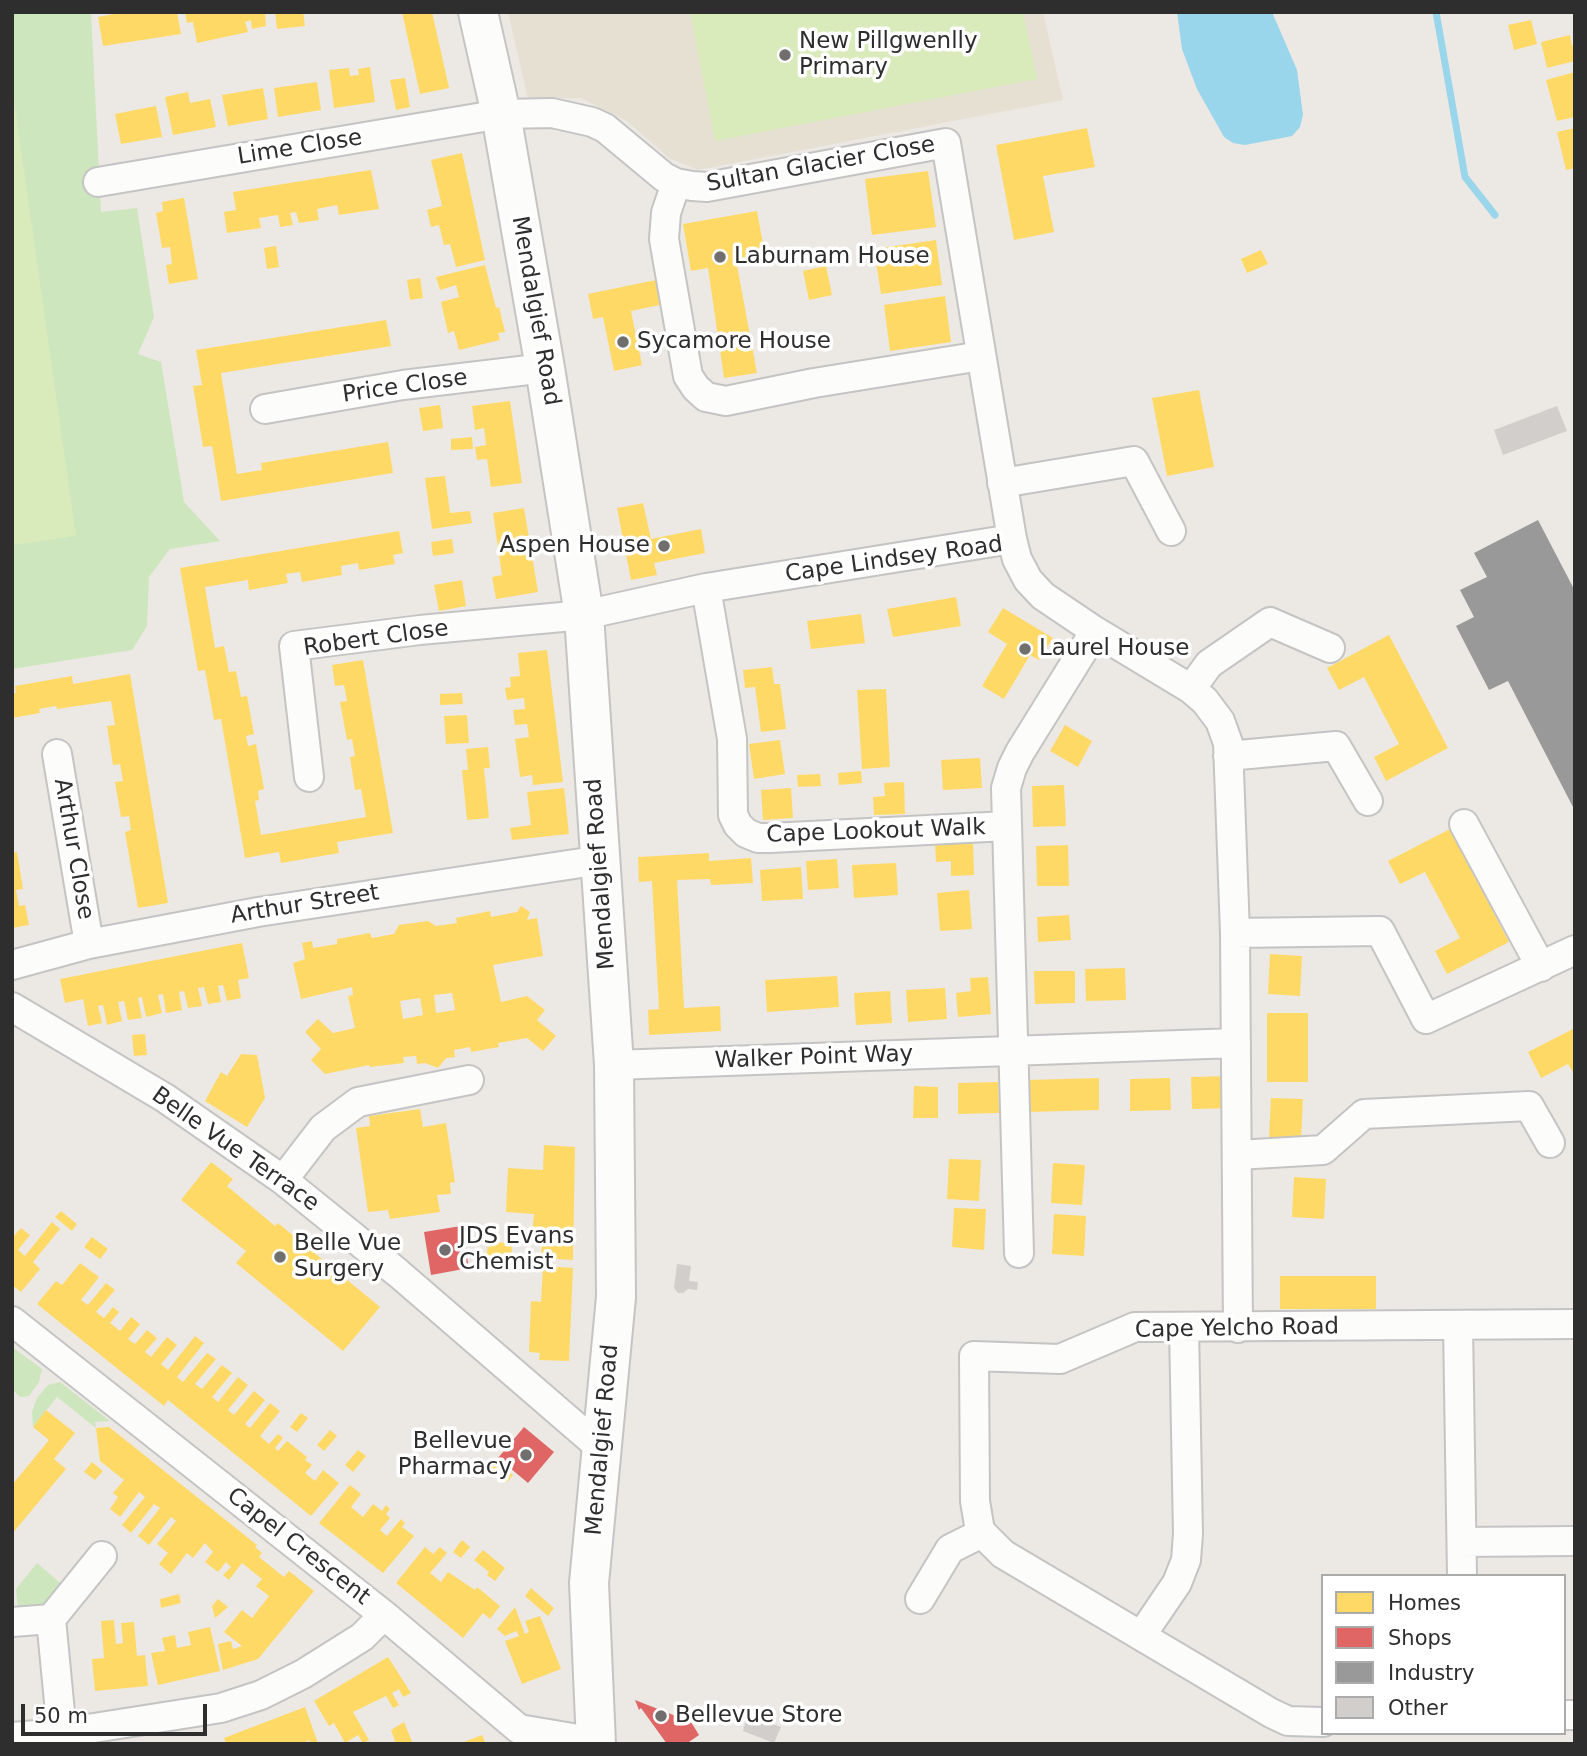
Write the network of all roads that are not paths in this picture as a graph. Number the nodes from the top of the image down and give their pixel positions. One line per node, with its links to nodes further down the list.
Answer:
1 (478, 12): 2 (street, Mendalgief Road)
2 (501, 114): 3 (street, Lime Close); 4 (street, Sultan Glacier Close); 6 (street, Mendalgief Road)
3 (98, 181)
4 (676, 183): 5 (street, Sultan Glacier Close); 5 (street)
5 (981, 356): 8 (street, Sultan Glacier Close)
6 (545, 368): 7 (street, Price Close); 12 (street, Mendalgief Road)
7 (265, 409)
8 (1002, 483): 9 (street); 10 (street, Sultan Glacier Close)
9 (1171, 531)
10 (1012, 540): 11 (street, Cape Lindsey Road); 13 (street, Cape Lindsey Road)
11 (706, 588): 12 (street, Cape Lindsey Road); 21 (street, Cape Lookout Walk)
12 (584, 615): 18 (street, Robert Close); 22 (street, Mendalgief Road)
13 (1095, 631): 15 (street, Cape Lindsey Road); 21 (street, Cape Lookout Walk)
14 (1330, 648): 15 (street)
15 (1191, 689): 17 (street, Cape Lindsey Road)
16 (57, 754): 24 (street, Arthur Close)
17 (1228, 756): 19 (street); 23 (street, Cape Lindsey Road)
18 (309, 777)
19 (1368, 801)
20 (1464, 824): 27 (street)
21 (1007, 826): 30 (street, Cape Lookout Walk)
22 (601, 860): 24 (street, Arthur Street); 31 (street, Mendalgief Road)
23 (1235, 933): 27 (street); 29 (street, Cape Lindsey Road)
24 (89, 944): 26 (street, Arthur Street)
25 (1575, 950): 27 (street)
26 (12, 965)
27 (1541, 967)
28 (12, 1007): 35 (street, Belle Vue Terrace)
29 (1236, 1043): 30 (street, Walker Point Way); 34 (street, Cape Lindsey Road)
30 (1013, 1051): 31 (street, Walker Point Way); 36 (street)
31 (614, 1065): 42 (street, Mendalgief Road)
32 (469, 1080): 35 (street)
33 (1550, 1143): 34 (street)
34 (1237, 1155): 41 (street, Cape Lindsey Road)
35 (283, 1180): 42 (street, Belle Vue Terrace)
36 (1019, 1253)
37 (12, 1321): 49 (street, Capel Crescent)
38 (1575, 1324): 39 (street, Cape Yelcho Road)
39 (1458, 1325): 41 (street, Cape Yelcho Road); 45 (street)
40 (1184, 1328): 41 (street, Cape Yelcho Road); 43 (street, Cape Yelcho Road); 52 (street)
41 (1238, 1328)
42 (602, 1449): 57 (street, Mendalgief Road)
43 (982, 1533): 48 (street); 52 (street)
44 (1575, 1541): 45 (street)
45 (1462, 1542): 47 (street)
46 (102, 1556): 50 (street)
47 (1462, 1574)
48 (920, 1600)
49 (384, 1615): 54 (street); 55 (street, Capel Crescent)
50 (51, 1619): 51 (street); 54 (street)
51 (12, 1622)
52 (1141, 1636): 53 (street)
53 (1321, 1723)
54 (62, 1733): 56 (street)
55 (519, 1736): 57 (street, Capel Crescent)
56 (12, 1737)
57 (596, 1743)

